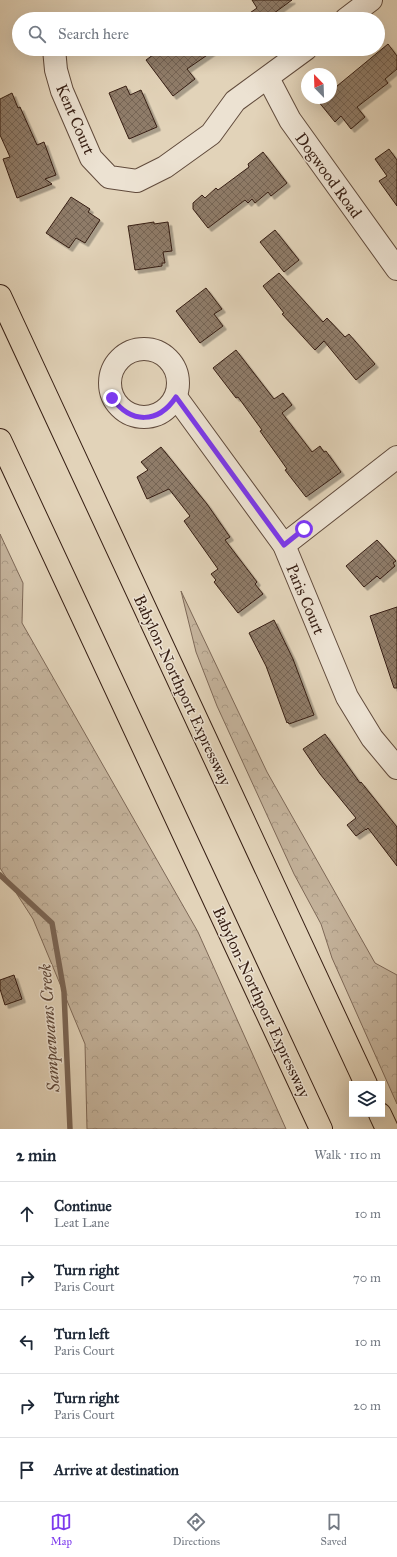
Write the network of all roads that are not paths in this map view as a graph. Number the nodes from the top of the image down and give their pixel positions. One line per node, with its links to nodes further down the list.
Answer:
1 (371, 0): 2 (street)
2 (355, 12)
3 (55, 56): 5 (street, Kent Court)
4 (297, 56): 5 (street, Kent Court)
5 (268, 78): 6 (street, Dogwood Road)
6 (391, 247): 7 (street, Dogwood Road)
7 (397, 269)
8 (0, 296): 14 (main road, Babylon-Northport Expressway)
9 (176, 397): 12 (street, Paris Court)
10 (0, 440): 16 (main road, Babylon-Northport Expressway)
11 (397, 457): 12 (street)
12 (284, 545): 13 (street, Paris Court)
13 (397, 768)
14 (365, 1081)
15 (381, 1117): 17 (main road)
16 (321, 1129)
17 (387, 1129)

